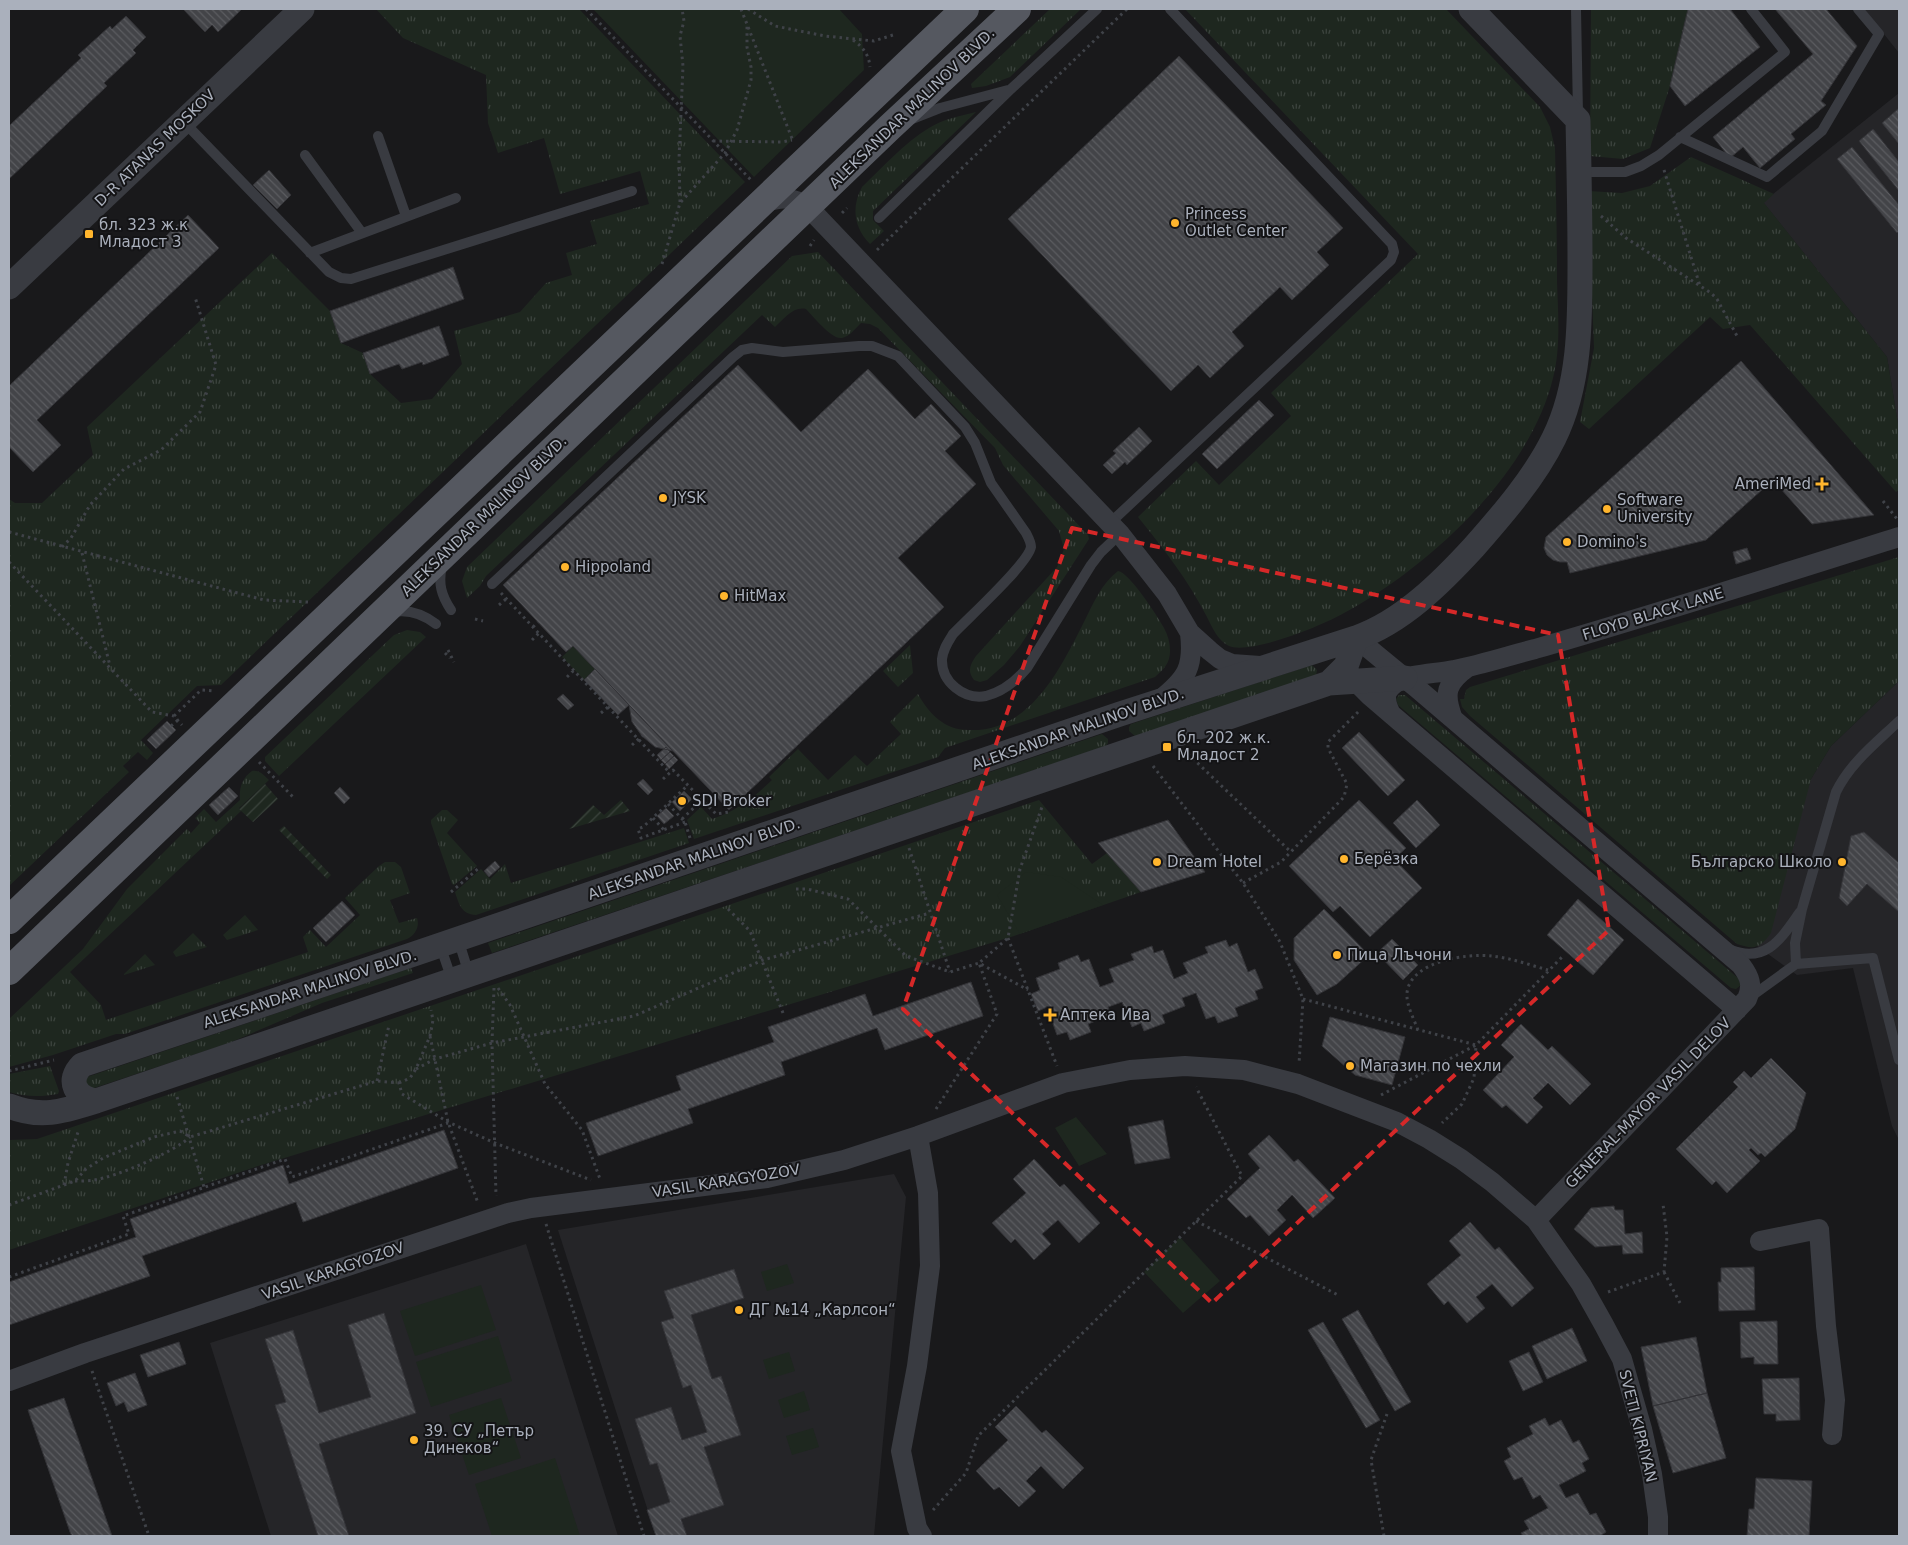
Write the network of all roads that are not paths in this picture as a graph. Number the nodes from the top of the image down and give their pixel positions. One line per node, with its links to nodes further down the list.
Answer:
1 (302, 9): 12 (street, D-R ATANAS MOSKOV)
2 (965, 9): 19 (main road)
3 (1016, 9): 13 (main road, ALEKSANDAR MALINOV BLVD.)
4 (1097, 9): 10 (lane)
5 (1170, 9): 27 (lane)
6 (1471, 9): 11 (street)
7 (1576, 9): 11 (lane)
8 (1751, 9): 15 (lane)
9 (1858, 9): 15 (lane)
10 (1011, 89): 13 (lane); 23 (lane)
11 (1578, 120): 17 (street, ALEKSANDAR MALINOV BLVD.)
12 (183, 122): 25 (lane); 26 (street, D-R ATANAS MOSKOV)
13 (890, 127): 21 (main road, ALEKSANDAR MALINOV BLVD.)
14 (378, 136): 22 (lane)
15 (1680, 138): 17 (lane)
16 (305, 155): 24 (lane)
17 (1579, 172): 36 (street, ALEKSANDAR MALINOV BLVD.)
18 (632, 191): 25 (lane)
19 (758, 193): 21 (street); 45 (main road)
20 (456, 198): 22 (lane)
21 (808, 207): 27 (street); 29 (main road, ALEKSANDAR MALINOV BLVD.)
22 (406, 216): 24 (lane)
23 (879, 218)
24 (362, 233): 25 (lane)
25 (310, 253)
26 (9, 287)
27 (1116, 528): 30 (lane); 34 (street)
28 (1899, 537): 38 (street, FLOYD BLACK LANE)
29 (450, 549): 31 (lane); 32 (main road, ALEKSANDAR MALINOV BLVD.)
30 (492, 584)
31 (451, 610)
32 (380, 616): 33 (lane); 49 (main road, ALEKSANDAR MALINOV BLVD.)
33 (436, 624)
34 (1190, 633): 37 (street); 40 (street)
35 (1306, 654): 36 (street, ALEKSANDAR MALINOV BLVD.); 36 (street); 37 (street, ALEKSANDAR MALINOV BLVD.)
36 (1345, 663): 39 (street, FLOYD BLACK LANE); 39 (street); 41 (street); 50 (street, ALEKSANDAR MALINOV BLVD.)
37 (1269, 666): 40 (street, ALEKSANDAR MALINOV BLVD.)
38 (1468, 667): 39 (street, FLOYD BLACK LANE); 42 (street)
39 (1405, 678): 41 (street, FLOYD BLACK LANE); 42 (street)
40 (1159, 701): 46 (street, ALEKSANDAR MALINOV BLVD.)
41 (1390, 712): 51 (street)
42 (1453, 719): 47 (street)
43 (1899, 722): 44 (lane)
44 (1802, 909): 47 (lane); 48 (lane)
45 (9, 920)
46 (449, 942): 50 (lane); 50 (lane); 53 (street, ALEKSANDAR MALINOV BLVD.)
47 (1716, 944): 51 (street)
48 (1796, 964): 51 (lane); 52 (lane)
49 (9, 971)
50 (461, 977): 53 (street, ALEKSANDAR MALINOV BLVD.)
51 (1745, 997): 56 (street, GENERAL-MAYOR VASIL DELOV)
52 (1899, 1060)
53 (96, 1101): 54 (street, ALEKSANDAR MALINOV BLVD.)
54 (9, 1106)
55 (918, 1136): 56 (street, VASIL KARAGYOZOV); 58 (street, VASIL KARAGYOZOV); 60 (street)
56 (1536, 1220): 61 (street, SVETI KIPRIYAN)
57 (1760, 1241): 59 (street)
58 (9, 1381)
59 (1832, 1434)
60 (919, 1532)
61 (1658, 1536)

